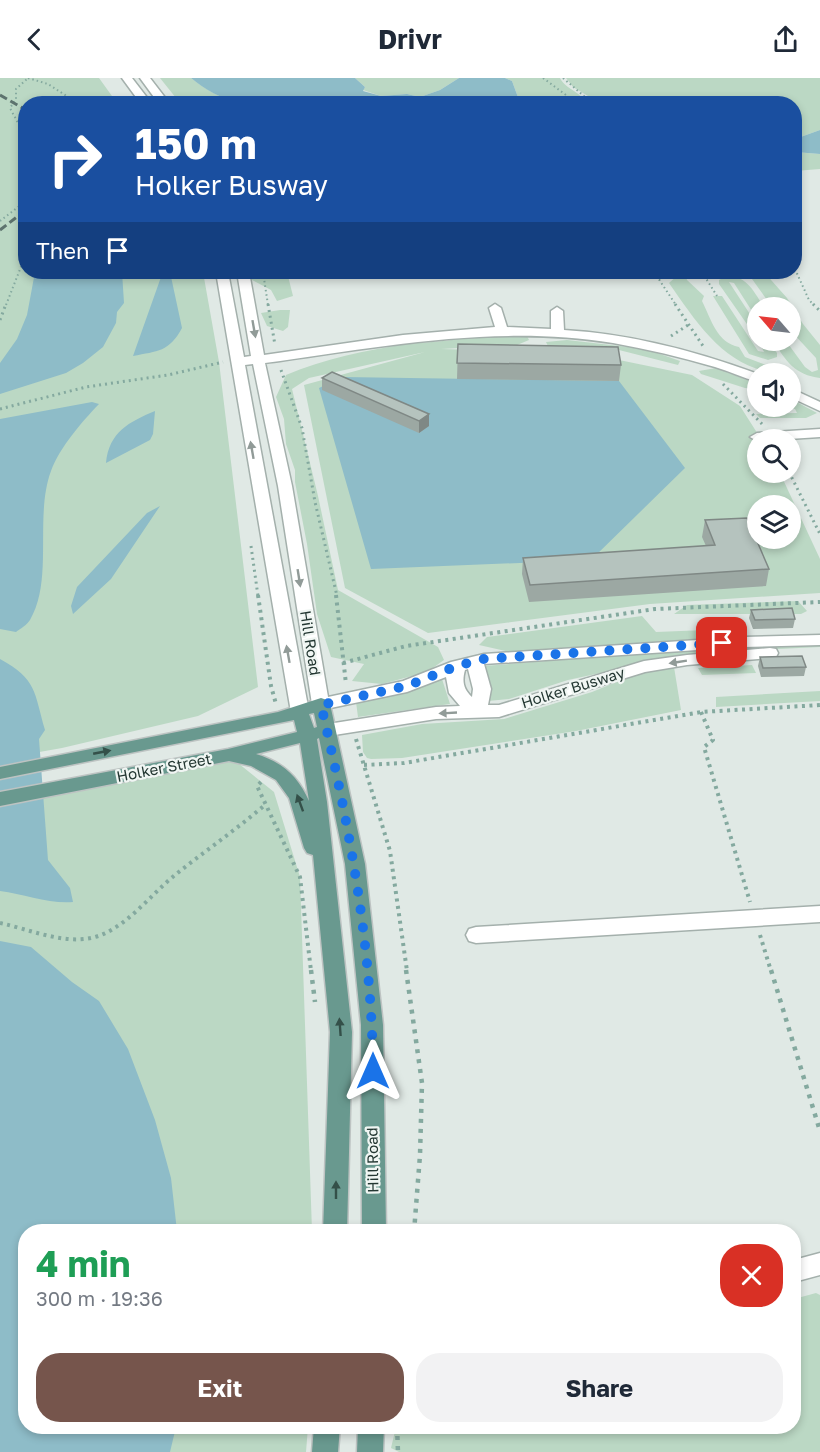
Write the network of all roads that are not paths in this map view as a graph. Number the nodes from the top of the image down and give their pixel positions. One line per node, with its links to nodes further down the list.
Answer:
1 (128, 78): 3 (street)
2 (145, 78): 4 (street)
3 (141, 96)
4 (159, 96)
5 (223, 279): 12 (street, Hill Road)
6 (244, 279): 11 (street, Hill Road, one-way to 11)
7 (495, 308): 9 (street)
8 (557, 311): 10 (street)
9 (502, 331): 10 (street); 11 (street)
10 (558, 333): 13 (street)
11 (258, 359): 12 (street); 22 (street, Hill Road, one-way to 22)
12 (231, 362): 24 (street, Hill Road, one-way to 12)
13 (747, 374)
14 (801, 398): 15 (street)
15 (820, 407)
16 (820, 432): 17 (street)
17 (801, 434)
18 (820, 640): 20 (street, Holker Busway)
19 (820, 651): 23 (street, Holker Busway, one-way to 23)
20 (474, 661): 21 (street, Holker Busway); 23 (street)
21 (457, 666): 22 (street, Holker Busway); 23 (street)
22 (321, 705): 24 (main road, Holker Street); 25 (main road, Hill Road)
23 (478, 711): 25 (street, Holker Busway, one-way to 25)
24 (300, 712): 26 (main road, Hill Road); 28 (main road, Holker Street, one-way to 24)
25 (328, 730): 26 (main road, Holker Street); 34 (main road, Hill Road)
26 (307, 735): 27 (main road, Holker Street); 30 (main road, Hill Road)
27 (228, 755): 29 (main road, Holker Street); 30 (main road, one-way to 27)
28 (0, 773)
29 (0, 799)
30 (324, 879): 33 (main road, Hill Road, one-way to 30)
31 (820, 914): 32 (street)
32 (476, 934)
33 (335, 1224)
34 (374, 1224)
35 (820, 1264): 36 (street)
36 (801, 1269)
37 (326, 1434): 39 (main road)
38 (370, 1434): 40 (main road)
39 (325, 1452)
40 (369, 1452)

